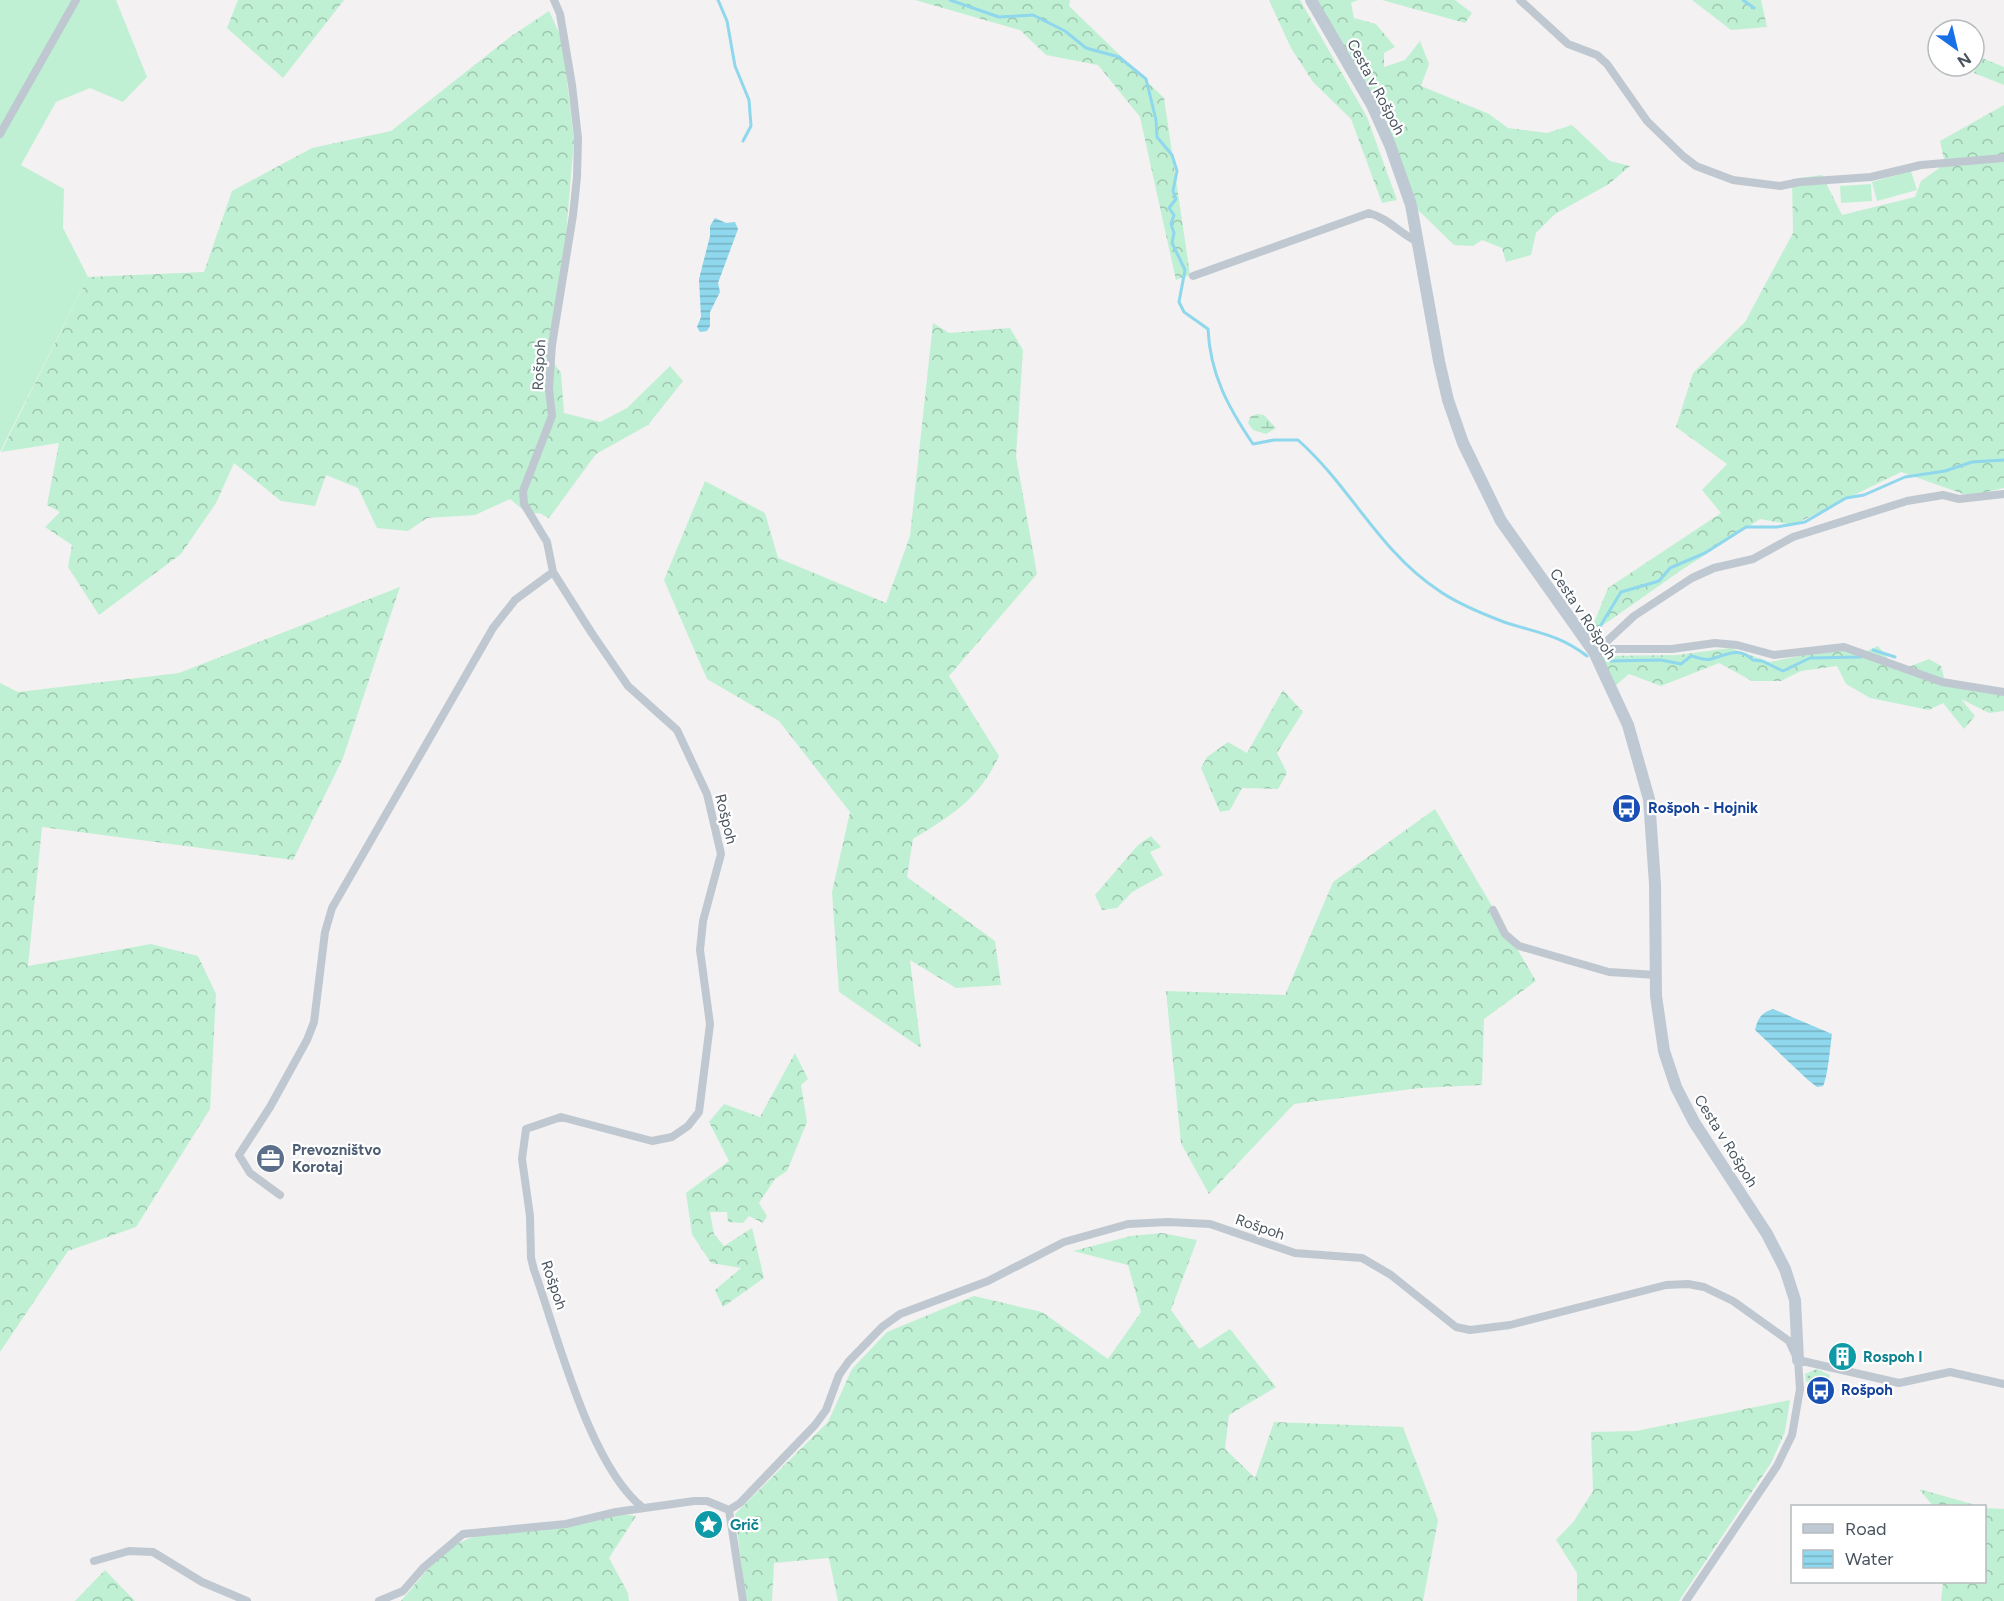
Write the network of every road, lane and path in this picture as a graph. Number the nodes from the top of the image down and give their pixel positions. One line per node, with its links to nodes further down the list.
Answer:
1 (76, 0): 5 (street)
2 (554, 0): 10 (street, Rošpoh)
3 (1311, 0): 7 (street, Cesta v Rošpoh)
4 (1520, 0): 6 (street)
5 (0, 134)
6 (2004, 158)
7 (1418, 242): 8 (street); 11 (street, Cesta v Rošpoh)
8 (1193, 276)
9 (2004, 494): 11 (street)
10 (554, 572): 15 (street); 18 (street, Rošpoh)
11 (1599, 651): 12 (street); 14 (street, Cesta v Rošpoh)
12 (2004, 692)
13 (1493, 910): 14 (street)
14 (1657, 975): 16 (street, Cesta v Rošpoh)
15 (280, 1195)
16 (1798, 1360): 17 (street); 19 (street, Rošpoh); 24 (street)
17 (2004, 1384)
18 (643, 1508): 19 (street); 22 (street)
19 (729, 1510): 23 (street)
20 (94, 1561): 21 (street)
21 (247, 1601)
22 (379, 1601)
23 (743, 1601)
24 (1686, 1601)

